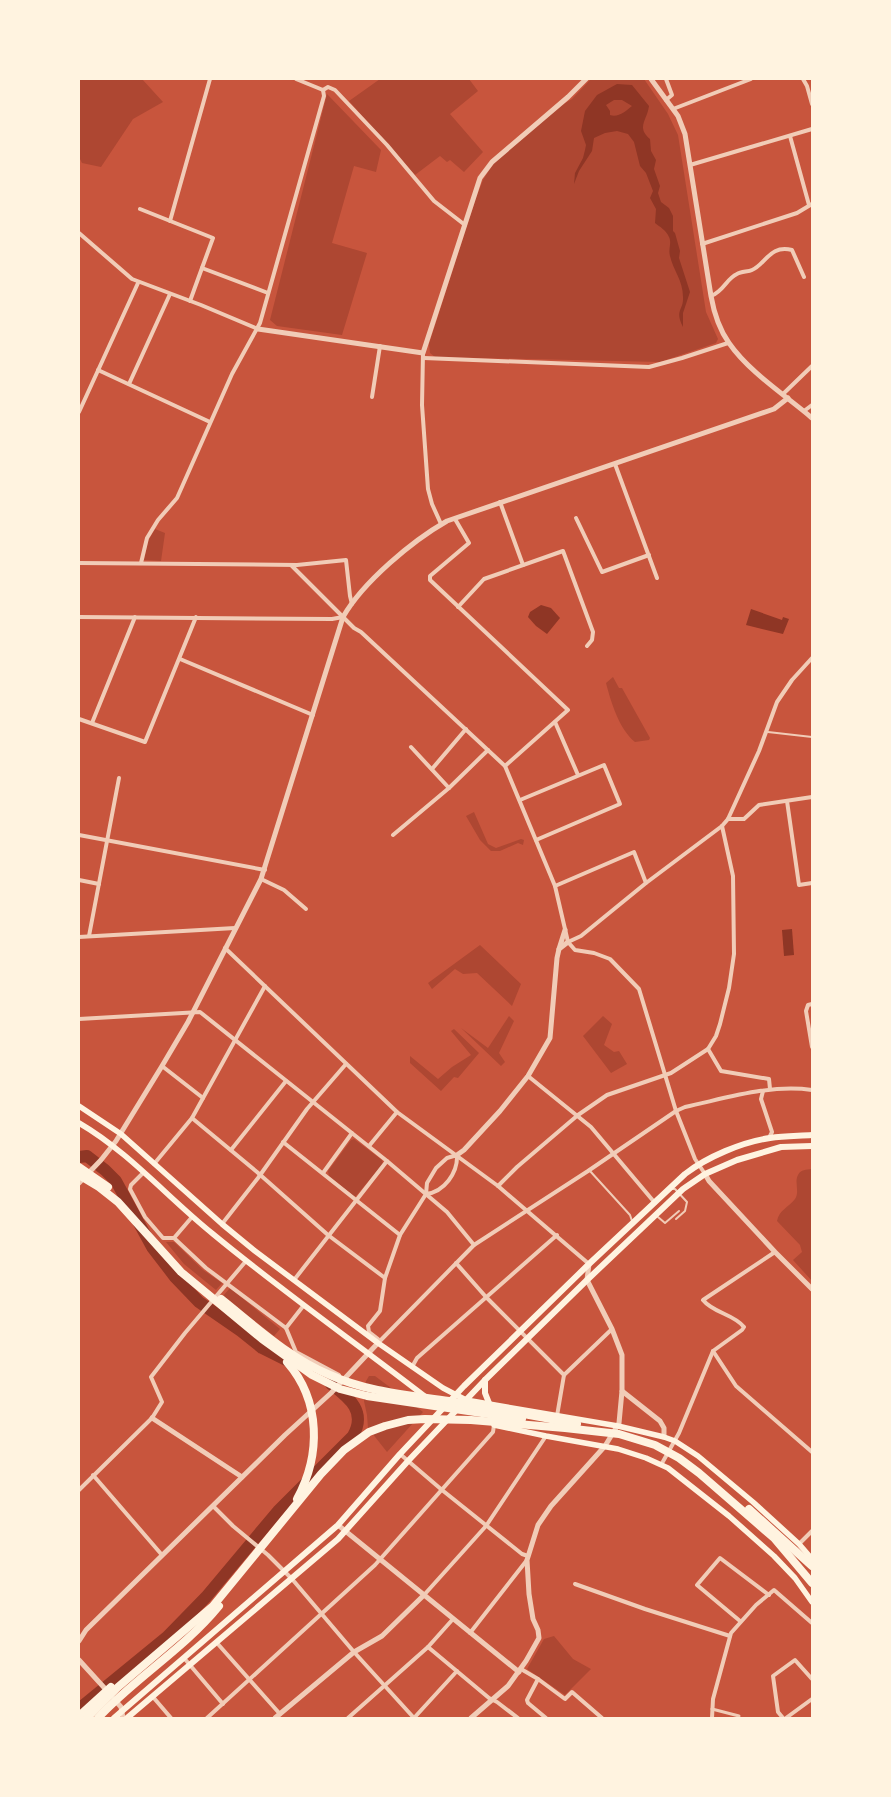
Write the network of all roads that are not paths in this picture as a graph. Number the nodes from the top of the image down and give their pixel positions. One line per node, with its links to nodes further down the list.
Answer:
1 (210, 79): 19 (street)
2 (296, 79): 10 (street)
3 (586, 79): 20 (street)
4 (651, 79): 11 (street)
5 (666, 79): 11 (street)
6 (736, 79): 9 (street)
7 (751, 79): 9 (street)
8 (803, 79): 12 (street)
9 (738, 84): 13 (street)
10 (323, 90): 20 (street); 26 (street)
11 (666, 100): 13 (street)
12 (812, 104)
13 (673, 109): 16 (street)
14 (812, 129): 15 (street)
15 (790, 136): 16 (street); 17 (street)
16 (690, 164): 22 (street)
17 (811, 204): 22 (street)
18 (140, 209): 19 (street)
19 (170, 221): 23 (street)
20 (465, 225): 33 (street)
21 (79, 233): 25 (street)
22 (702, 244): 28 (street)
23 (202, 268): 26 (street); 29 (street)
24 (804, 277): 28 (street)
25 (138, 282): 27 (street); 35 (street)
26 (268, 293): 30 (street)
27 (170, 294): 29 (street); 36 (street)
28 (710, 296): 31 (street)
29 (190, 301): 30 (street)
30 (258, 329): 32 (street); 43 (street)
31 (728, 343): 33 (street); 37 (street)
32 (380, 346): 33 (street); 38 (street)
33 (423, 356): 48 (street)
34 (812, 366): 37 (street)
35 (98, 370): 36 (street); 41 (street)
36 (129, 384): 43 (street)
37 (786, 396): 40 (street); 44 (street)
38 (372, 397)
39 (812, 405): 40 (street)
40 (804, 411): 42 (street)
41 (79, 412)
42 (812, 418)
43 (210, 422): 51 (street)
44 (616, 464): 45 (street); 49 (street)
45 (500, 502): 47 (street); 53 (street)
46 (576, 518): 49 (street)
47 (455, 519): 48 (street); 56 (street)
48 (441, 524): 55 (street)
49 (649, 555): 54 (street)
50 (79, 562): 51 (street)
51 (141, 563): 52 (street)
52 (291, 565): 55 (street); 60 (street)
53 (523, 565): 56 (street); 61 (street)
54 (657, 578)
55 (352, 604): 60 (street)
56 (458, 607): 66 (street)
57 (79, 617): 58 (street)
58 (136, 617): 59 (street); 67 (street)
59 (196, 617): 60 (street); 63 (street)
60 (343, 617): 64 (street); 68 (street)
61 (587, 646)
62 (812, 658): 69 (street)
63 (180, 659): 64 (street); 67 (street)
64 (313, 715): 87 (street)
65 (79, 718): 67 (street)
66 (555, 722): 73 (street); 75 (street)
67 (92, 723)
68 (466, 729): 72 (street); 74 (street)
69 (765, 731): 70 (lane); 81 (street)
70 (812, 737)
71 (411, 747): 74 (street)
72 (488, 750): 73 (street); 77 (street)
73 (505, 766): 79 (street)
74 (432, 769): 77 (street)
75 (578, 775): 79 (street); 86 (street)
76 (119, 778): 85 (street)
77 (449, 788): 84 (street)
78 (812, 797): 80 (street)
79 (520, 800): 86 (street)
80 (787, 801): 81 (street); 91 (street)
81 (728, 819): 82 (street)
82 (722, 826): 90 (street); 108 (street)
83 (79, 835): 85 (street)
84 (393, 835)
85 (107, 840): 87 (street); 92 (street)
86 (536, 840): 93 (street)
87 (265, 870): 88 (street)
88 (261, 878): 94 (street); 95 (street)
89 (79, 880): 92 (street)
90 (646, 883): 93 (street); 99 (street)
91 (812, 883)
92 (99, 884): 97 (street)
93 (555, 886): 96 (street)
94 (306, 909)
95 (235, 928): 97 (street); 100 (street)
96 (565, 930): 99 (street); 101 (street)
97 (89, 936): 98 (street)
98 (79, 937)
99 (568, 942): 101 (street); 111 (street)
100 (225, 948): 102 (street); 104 (street)
101 (559, 949): 112 (street)
102 (265, 986): 106 (street); 109 (street)
103 (812, 1004): 107 (street)
104 (192, 1012): 105 (street); 106 (street); 110 (street)
105 (79, 1019)
106 (235, 1040): 113 (street); 117 (street)
107 (812, 1047)
108 (708, 1049): 111 (street); 114 (street)
109 (346, 1064): 118 (street); 121 (street)
110 (162, 1066): 117 (street); 126 (street)
111 (665, 1074): 120 (street); 122 (street)
112 (528, 1076): 122 (street); 135 (street)
113 (286, 1081): 118 (street); 133 (street)
114 (770, 1089): 115 (street); 116 (street)
115 (812, 1090)
116 (763, 1091): 120 (street); 128 (street)
117 (203, 1098): 123 (street)
118 (313, 1102): 125 (street); 129 (street)
119 (79, 1106): 126 (main road)
120 (676, 1111): 134 (street); 138 (street)
121 (397, 1112): 131 (street); 135 (street)
122 (578, 1115): 134 (street); 147 (street)
123 (192, 1118): 133 (street); 137 (street)
124 (79, 1122): 130 (main road)
125 (352, 1133): 131 (street); 142 (street)
126 (121, 1134): 130 (street); 137 (main road)
127 (812, 1135): 128 (main road)
128 (769, 1138): 138 (main road)
129 (283, 1142): 142 (street); 144 (street)
130 (112, 1146): 141 (main road); 146 (street)
131 (369, 1146): 136 (street)
132 (812, 1146): 143 (main road)
133 (231, 1150): 144 (street)
134 (614, 1154): 140 (street); 152 (street)
135 (457, 1156): 147 (street); 150 (street); 150 (street)
136 (387, 1160): 150 (street); 151 (street)
137 (154, 1164): 159 (main road)
138 (698, 1165): 143 (street); 148 (main road)
139 (79, 1168): 169 (highway)
140 (589, 1170): 153 (street); 158 (lane)
141 (143, 1173): 156 (main road); 163 (street)
142 (323, 1174): 151 (street)
143 (705, 1174): 149 (main road); 165 (street)
144 (260, 1175): 159 (street); 160 (street)
145 (79, 1176): 176 (highway)
146 (79, 1183)
147 (498, 1186): 153 (street)
148 (669, 1188): 149 (lane); 152 (main road)
149 (678, 1193): 155 (main road); 157 (lane)
150 (426, 1194): 161 (street); 164 (street)
151 (356, 1200): 160 (street); 161 (street)
152 (655, 1202): 158 (main road)
153 (528, 1210): 162 (street); 164 (street)
154 (678, 1211): 155 (lane)
155 (655, 1214): 172 (main road)
156 (192, 1217): 163 (street); 166 (main road)
157 (676, 1219)
158 (633, 1223): 168 (main road)
159 (222, 1224): 171 (main road)
160 (328, 1235): 170 (street); 171 (street)
161 (400, 1235): 170 (street)
162 (557, 1235): 168 (street); 175 (street)
163 (174, 1238): 173 (street)
164 (474, 1245): 167 (street)
165 (775, 1252): 174 (street); 184 (street)
166 (246, 1261): 173 (street); 177 (main road)
167 (456, 1263): 175 (street); 182 (street)
168 (589, 1264): 172 (street); 180 (main road)
169 (184, 1268): 200 (highway); 230 (highway)
170 (385, 1278): 182 (street)
171 (294, 1280): 182 (main road)
172 (587, 1280): 179 (street); 181 (main road)
173 (228, 1283): 176 (street); 178 (street)
174 (812, 1289)
175 (486, 1297): 180 (street); 185 (street)
176 (213, 1302): 196 (street); 204 (highway); 230 (highway)
177 (304, 1304): 178 (street); 183 (main road)
178 (286, 1328): 187 (street)
179 (612, 1329): 186 (street); 189 (street)
180 (520, 1331): 181 (street); 190 (main road)
181 (528, 1338): 186 (street); 188 (main road)
182 (378, 1342): 183 (street); 185 (main road)
183 (368, 1352): 187 (street); 193 (main road)
184 (713, 1352): 202 (street); 205 (street)
185 (412, 1367): 190 (main road)
186 (564, 1375): 195 (street)
187 (346, 1376): 210 (street)
188 (485, 1380): 191 (main road); 192 (main road)
189 (622, 1390): 198 (street); 201 (street)
190 (456, 1395): 191 (main road); 193 (main road)
191 (466, 1400): 192 (main road); 194 (main road)
192 (489, 1403): 195 (main road)
193 (442, 1409): 194 (main road); 206 (main road)
194 (452, 1415): 197 (main road); 207 (main road)
195 (557, 1416): 198 (main road)
196 (152, 1418): 209 (street); 210 (street)
197 (494, 1425): 199 (main road); 212 (street)
198 (618, 1426): 201 (main road); 203 (street)
199 (546, 1436): 203 (main road); 215 (street)
200 (628, 1436): 218 (highway); 230 (highway)
201 (664, 1436): 202 (main road)
202 (675, 1441): 208 (street); 219 (main road)
203 (604, 1446): 208 (main road); 221 (street)
204 (662, 1452): 229 (highway); 230 (highway)
205 (812, 1452)
206 (400, 1454): 207 (street); 214 (main road)
207 (408, 1461): 212 (street); 216 (main road)
208 (661, 1465): 233 (main road)
209 (93, 1475): 211 (street); 220 (street)
210 (242, 1477): 213 (street)
211 (80, 1486)
212 (442, 1490): 215 (street); 222 (street)
213 (213, 1506): 220 (street); 225 (street)
214 (338, 1525): 216 (street); 225 (main road)
215 (486, 1526): 221 (street); 231 (street)
216 (346, 1531): 222 (street); 226 (main road)
217 (812, 1531): 219 (street)
218 (776, 1536): 224 (highway); 227 (highway)
219 (799, 1544): 223 (main road)
220 (162, 1555): 242 (street)
221 (528, 1558): 240 (street); 250 (street)
222 (379, 1559): 231 (street); 236 (street)
223 (812, 1559)
224 (812, 1566)
225 (284, 1571): 226 (street); 234 (main road)
226 (292, 1578): 235 (main road); 236 (street)
227 (812, 1582)
228 (575, 1584): 241 (street)
229 (812, 1588)
230 (227, 1593): 248 (highway); 266 (highway)
231 (424, 1595): 237 (street); 245 (street)
232 (769, 1595): 238 (street); 238 (street); 239 (street)
233 (812, 1602)
234 (247, 1604): 235 (main road); 246 (main road)
235 (253, 1612): 243 (main road)
236 (323, 1614): 245 (street); 254 (street)
237 (453, 1620): 240 (street); 244 (street)
238 (740, 1621): 241 (street)
239 (812, 1623)
240 (470, 1633): 250 (street)
241 (730, 1636): 260 (street)
242 (79, 1641)
243 (217, 1643): 249 (main road); 254 (street)
244 (428, 1647): 251 (street); 255 (street)
245 (354, 1652): 255 (street); 262 (street)
246 (184, 1658): 249 (street); 261 (main road)
247 (79, 1660): 261 (street)
248 (150, 1660): 263 (highway); 265 (highway)
249 (191, 1666): 256 (main road); 259 (street)
250 (520, 1670): 252 (street); 258 (street)
251 (457, 1671): 258 (street); 274 (street)
252 (538, 1678): 277 (street); 278 (street)
253 (812, 1679): 280 (street)
254 (250, 1680): 259 (street); 262 (street)
255 (385, 1687): 273 (street); 274 (street)
256 (153, 1698): 269 (main road); 270 (street)
257 (812, 1699): 280 (street)
258 (493, 1700): 275 (street); 276 (street)
259 (223, 1704): 271 (street)
260 (712, 1709): 264 (street); 279 (street)
261 (122, 1710): 267 (main road); 268 (street)
262 (280, 1714): 272 (street)
263 (79, 1716)
264 (739, 1716)
265 (87, 1718)
266 (98, 1718)
267 (114, 1718)
268 (123, 1718)
269 (128, 1718)
270 (171, 1718)
271 (207, 1718)
272 (275, 1718)
273 (348, 1718)
274 (414, 1718)
275 (471, 1718)
276 (518, 1718)
277 (546, 1718)
278 (602, 1718)
279 (712, 1718)
280 (784, 1718)

